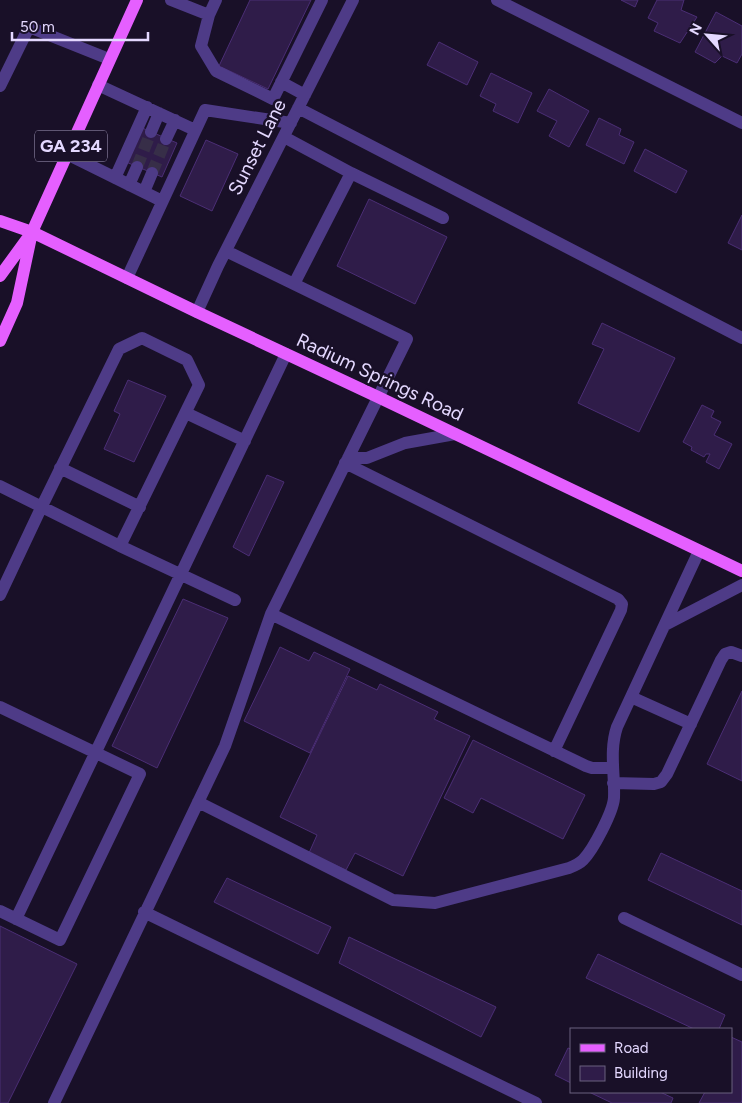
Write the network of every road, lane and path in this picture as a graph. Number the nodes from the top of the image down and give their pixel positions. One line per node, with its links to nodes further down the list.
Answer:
1 (137, 0): 8 (main road, GA 234)
2 (171, 0): 7 (street)
3 (216, 0): 7 (street)
4 (322, 0): 9 (street)
5 (353, 0): 12 (street, Sunset Lane)
6 (497, 0): 18 (street)
7 (209, 15): 9 (street)
8 (109, 60): 10 (main road, GA 234); 11 (street)
9 (281, 82): 12 (street)
10 (98, 85): 13 (street); 23 (main road, GA 234)
11 (0, 86)
12 (305, 95): 14 (street, Sunset Lane)
13 (147, 107): 15 (street); 27 (street)
14 (298, 108): 17 (street, Sunset Lane); 39 (street)
15 (159, 113): 16 (street); 20 (street)
16 (175, 120): 19 (street); 22 (street)
17 (290, 123): 19 (street); 21 (street, Sunset Lane)
18 (742, 123)
19 (195, 130): 30 (street)
20 (151, 132)
21 (284, 137): 26 (street); 34 (street, Sunset Lane)
22 (166, 139)
23 (67, 154): 27 (street); 33 (main road, GA 234)
24 (137, 167): 28 (street)
25 (152, 173): 29 (street)
26 (351, 173): 31 (street); 37 (street)
27 (115, 178): 28 (street)
28 (129, 185): 29 (street)
29 (144, 192): 30 (street)
30 (162, 201): 36 (street)
31 (443, 218)
32 (0, 221): 33 (main road, Radium Springs Road)
33 (32, 232): 35 (main road, GA 234); 36 (main road, Radium Springs Road); 40 (main road, GA 234)
34 (226, 251): 37 (street); 38 (street, Sunset Lane)
35 (0, 276)
36 (126, 278): 38 (main road, Radium Springs Road)
37 (294, 284): 42 (street)
38 (197, 312): 41 (main road, Radium Springs Road)
39 (742, 338)
40 (0, 341)
41 (286, 354): 42 (main road, Radium Springs Road); 45 (street)
42 (378, 397): 44 (main road, Radium Springs Road); 46 (street)
43 (186, 413): 45 (street); 47 (street); 50 (street)
44 (455, 434): 46 (street); 52 (main road, Radium Springs Road)
45 (245, 441): 54 (street)
46 (347, 461): 58 (street); 64 (street)
47 (60, 468): 49 (street); 50 (street)
48 (0, 486): 49 (street)
49 (42, 506): 51 (street); 56 (street)
50 (140, 507): 51 (street)
51 (120, 546): 54 (street)
52 (699, 551): 53 (main road, Radium Springs Road); 59 (street)
53 (742, 570)
54 (181, 574): 57 (street); 65 (street)
55 (742, 586): 59 (street)
56 (0, 595)
57 (235, 600)
58 (271, 614): 64 (street); 68 (street)
59 (665, 625): 61 (street)
60 (742, 656): 63 (street)
61 (631, 697): 63 (street); 66 (street)
62 (0, 707): 65 (street)
63 (691, 724): 67 (street)
64 (554, 751): 66 (street)
65 (95, 752): 72 (street); 72 (street)
66 (613, 768): 67 (street)
67 (613, 783): 68 (street)
68 (198, 802): 70 (street)
69 (0, 911): 72 (street)
70 (144, 912): 74 (street); 75 (street)
71 (624, 918): 73 (street)
72 (16, 919)
73 (742, 975)
74 (54, 1103)
75 (536, 1103)

